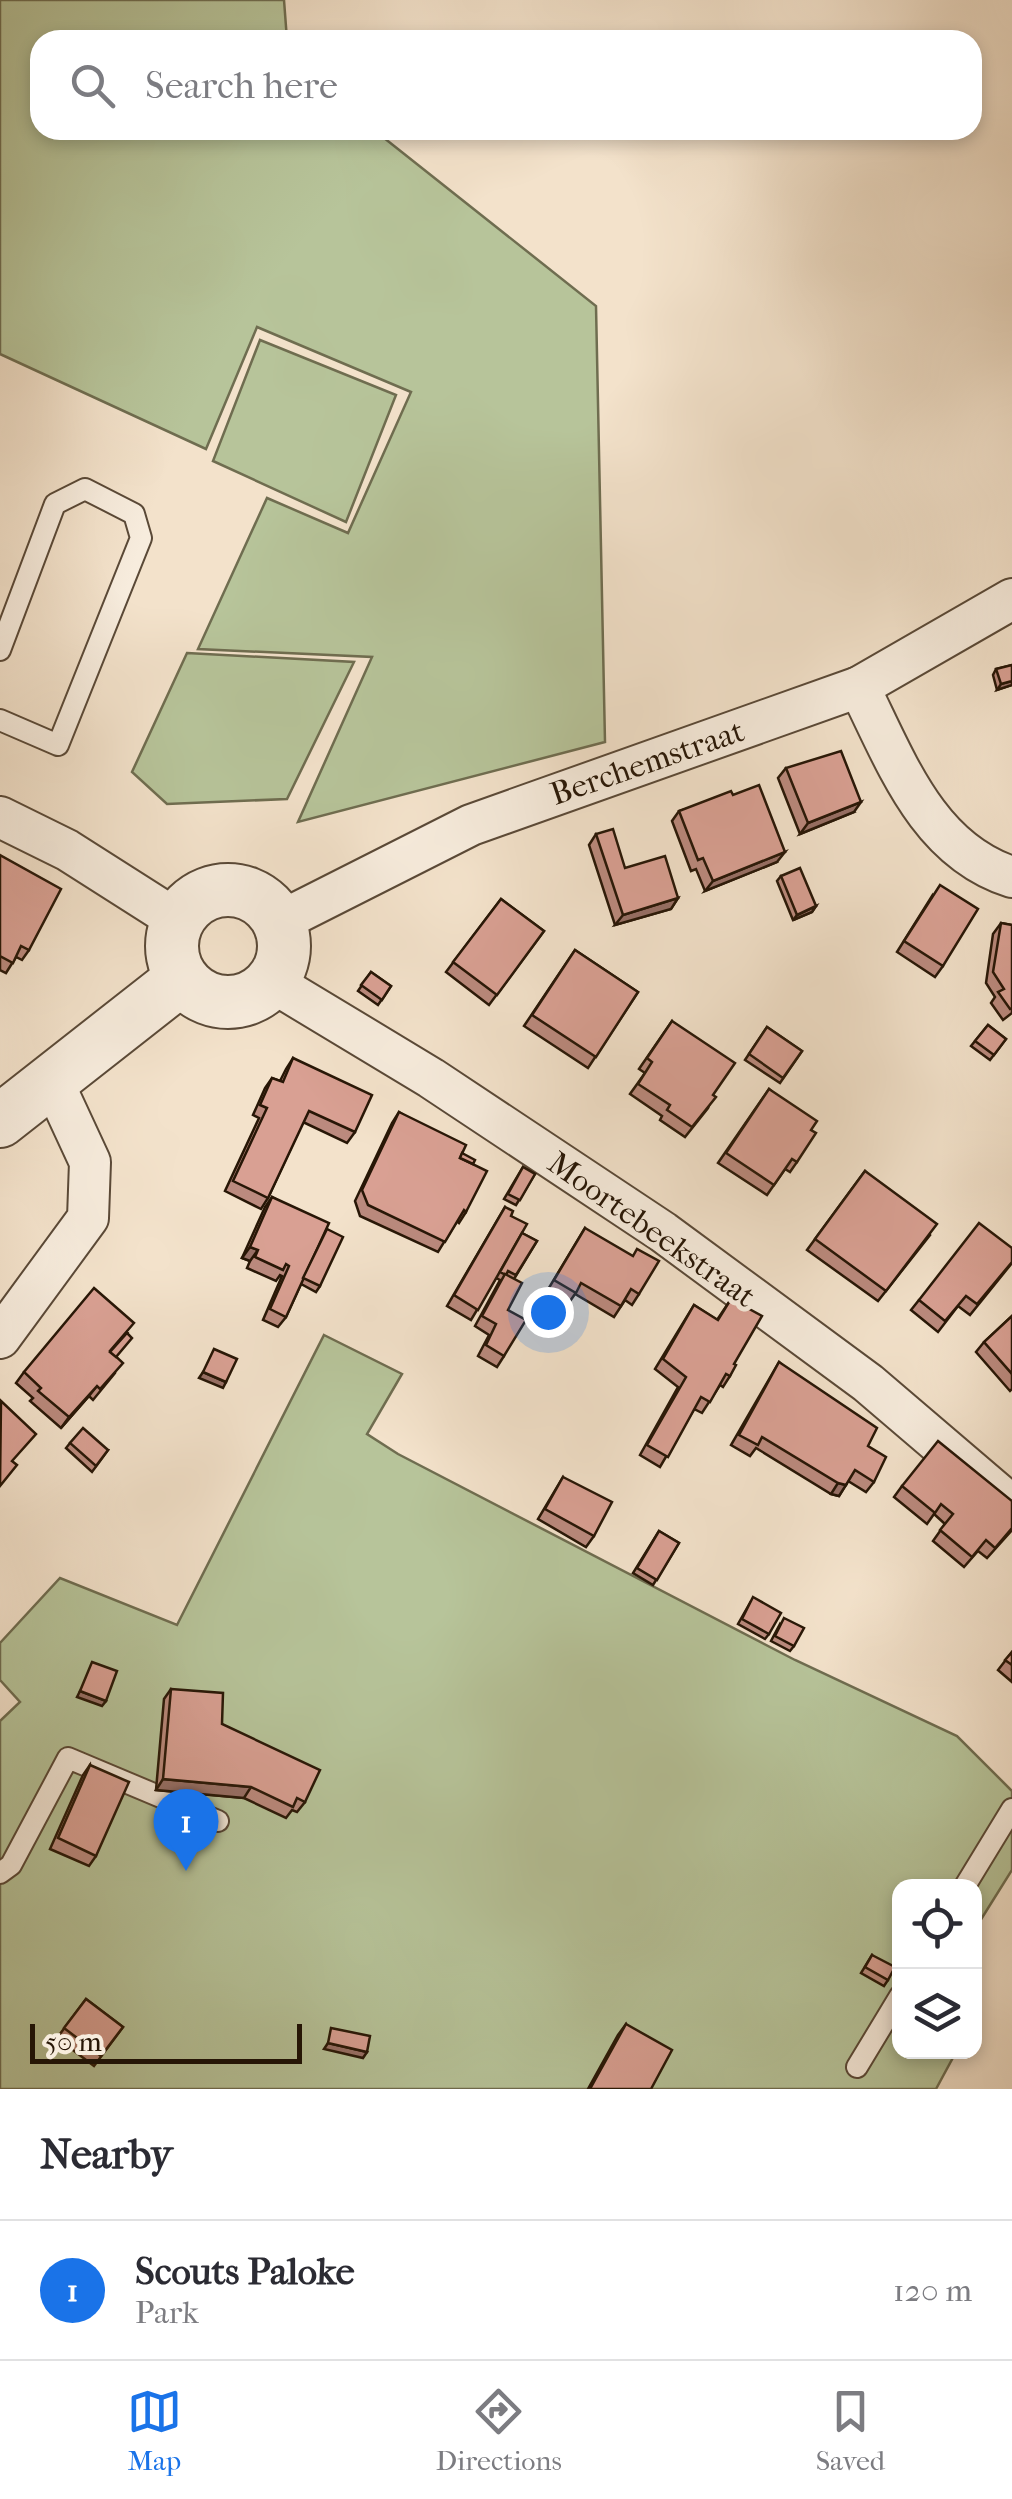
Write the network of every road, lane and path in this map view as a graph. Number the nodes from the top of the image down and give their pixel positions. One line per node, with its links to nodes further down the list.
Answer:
1 (1012, 598): 3 (street, Berchemstraat)
2 (0, 650): 4 (lane)
3 (859, 687): 6 (street); 8 (street, Berchemstraat)
4 (0, 720)
5 (0, 817): 7 (street)
6 (1012, 877)
7 (177, 920): 8 (street); 9 (street)
8 (279, 922): 10 (street)
9 (181, 978): 10 (street); 11 (street)
10 (272, 982): 14 (street, Moortebeekstraat)
11 (52, 1080): 12 (street); 13 (street)
12 (0, 1122)
13 (0, 1338)
14 (1012, 1506)
15 (1012, 1809): 18 (lane)
16 (218, 1822): 17 (lane)
17 (0, 1873)
18 (970, 1879)
19 (892, 2009): 20 (lane)
20 (857, 2067)

